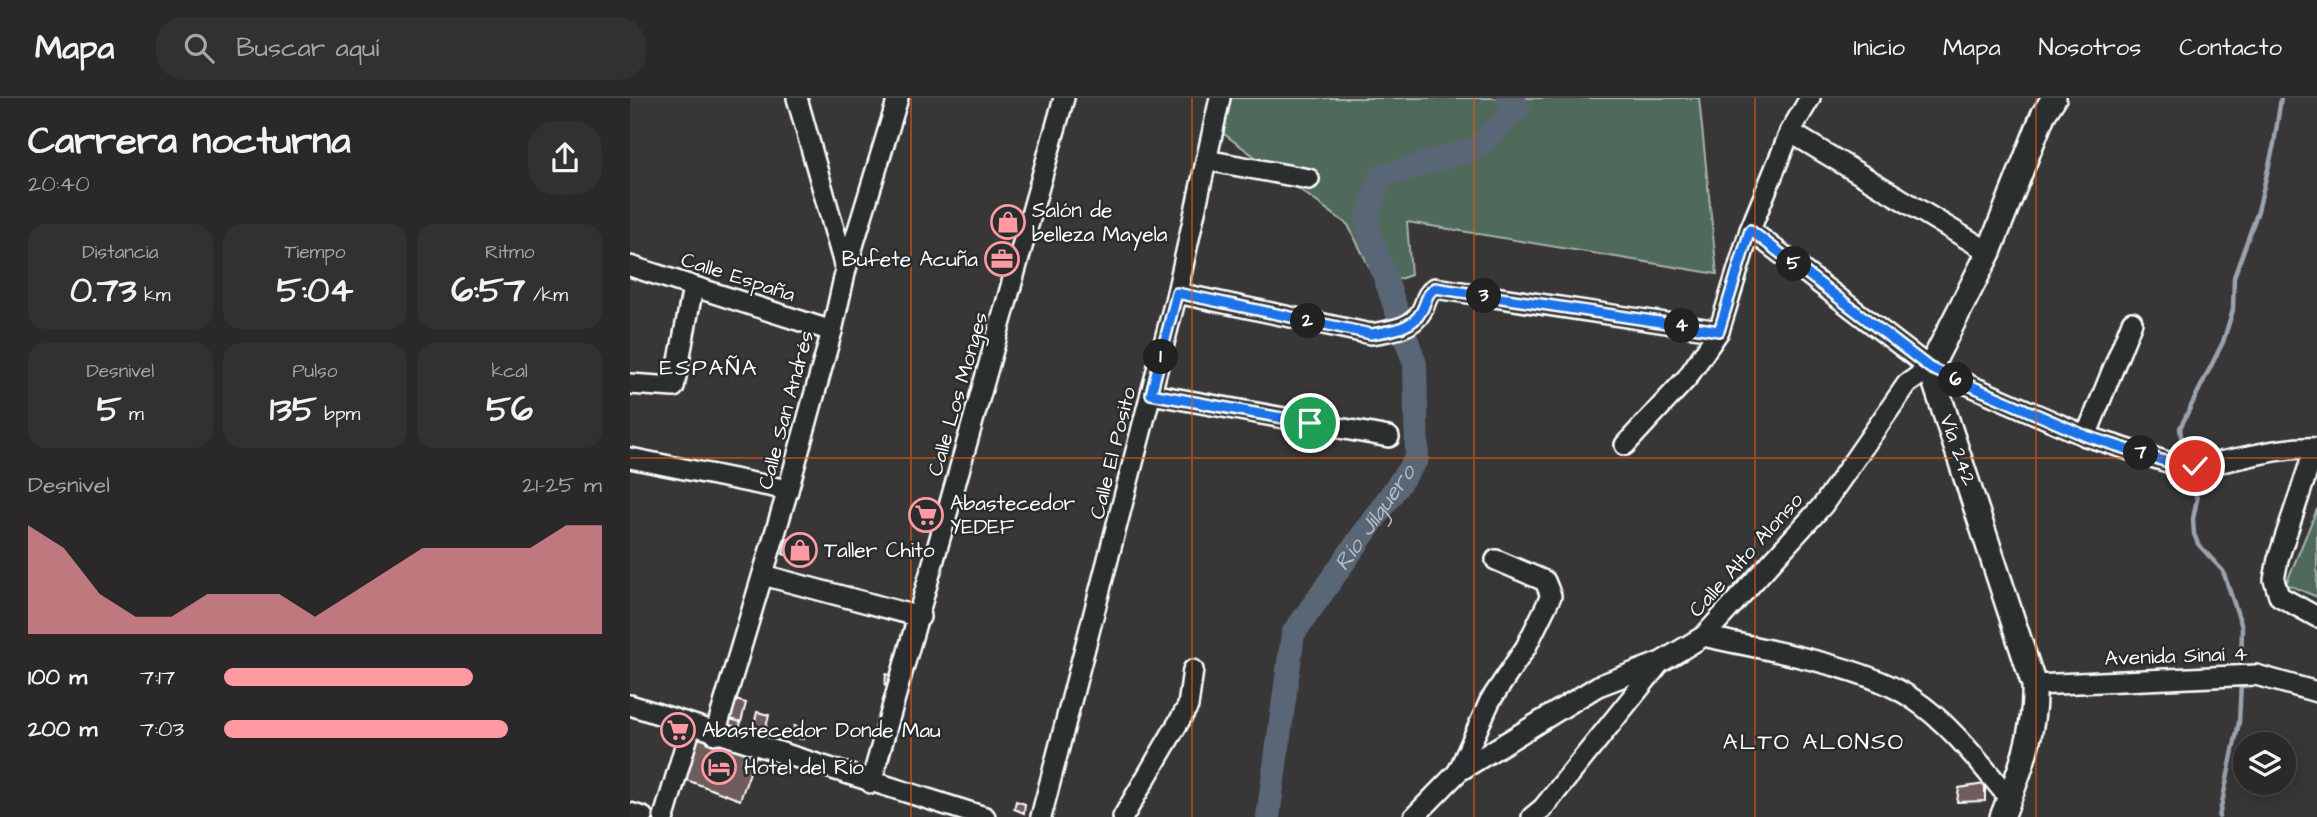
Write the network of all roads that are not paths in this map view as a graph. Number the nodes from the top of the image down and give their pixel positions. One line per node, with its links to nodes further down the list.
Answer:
1 (797, 98): 13 (street)
2 (898, 98): 13 (street, Calle San Andrés)
3 (1064, 98): 30 (street, Calle Los Monges)
4 (1220, 98): 8 (street, Calle El Posito)
5 (1810, 98): 7 (street)
6 (2054, 98): 11 (main road)
7 (1790, 132): 10 (street); 11 (street)
8 (1206, 160): 9 (street); 15 (street, Calle El Posito)
9 (1309, 178)
10 (1750, 230): 18 (street); 19 (street)
11 (1989, 252): 19 (main road)
12 (630, 266): 14 (street, Calle España)
13 (846, 269): 17 (street, Calle San Andrés)
14 (693, 287): 17 (street, Calle España); 20 (street)
15 (1177, 293): 18 (street); 21 (street, Calle El Posito)
16 (2132, 322): 22 (street)
17 (832, 331): 27 (street, Calle San Andrés)
18 (1719, 331): 24 (street)
19 (1930, 368): 22 (street); 32 (street, Calle Alto Alonso); 35 (main road, Vía 242)
20 (630, 384)
21 (1151, 394): 23 (street); 48 (street, Calle El Posito)
22 (2086, 436): 25 (street)
23 (1389, 437)
24 (1625, 445)
25 (2316, 448): 31 (street)
26 (630, 458): 27 (street)
27 (788, 490): 29 (street, Calle San Andrés)
28 (1496, 560): 40 (street)
29 (763, 575): 30 (street); 39 (street, Calle San Andrés)
30 (920, 617): 41 (street, Calle Los Monges)
31 (2317, 617)
32 (1704, 636): 33 (street, Calle Alto Alonso); 42 (street)
33 (1661, 662): 40 (street, Calle Alto Alonso); 51 (street)
34 (1193, 670): 49 (street)
35 (2034, 685): 36 (street, Avenida Sinaí 4); 42 (main road, Vía 242)
36 (2317, 692)
37 (630, 705): 38 (street)
38 (691, 726): 39 (street); 46 (street)
39 (715, 734): 41 (street)
40 (1458, 772): 50 (street, Calle Alto Alonso)
41 (872, 783): 43 (street)
42 (2006, 808)
43 (941, 811): 47 (street)
44 (630, 813): 45 (street)
45 (643, 817)
46 (664, 817)
47 (985, 817)
48 (1041, 817)
49 (1123, 817)
50 (1414, 817)
51 (1532, 817)

